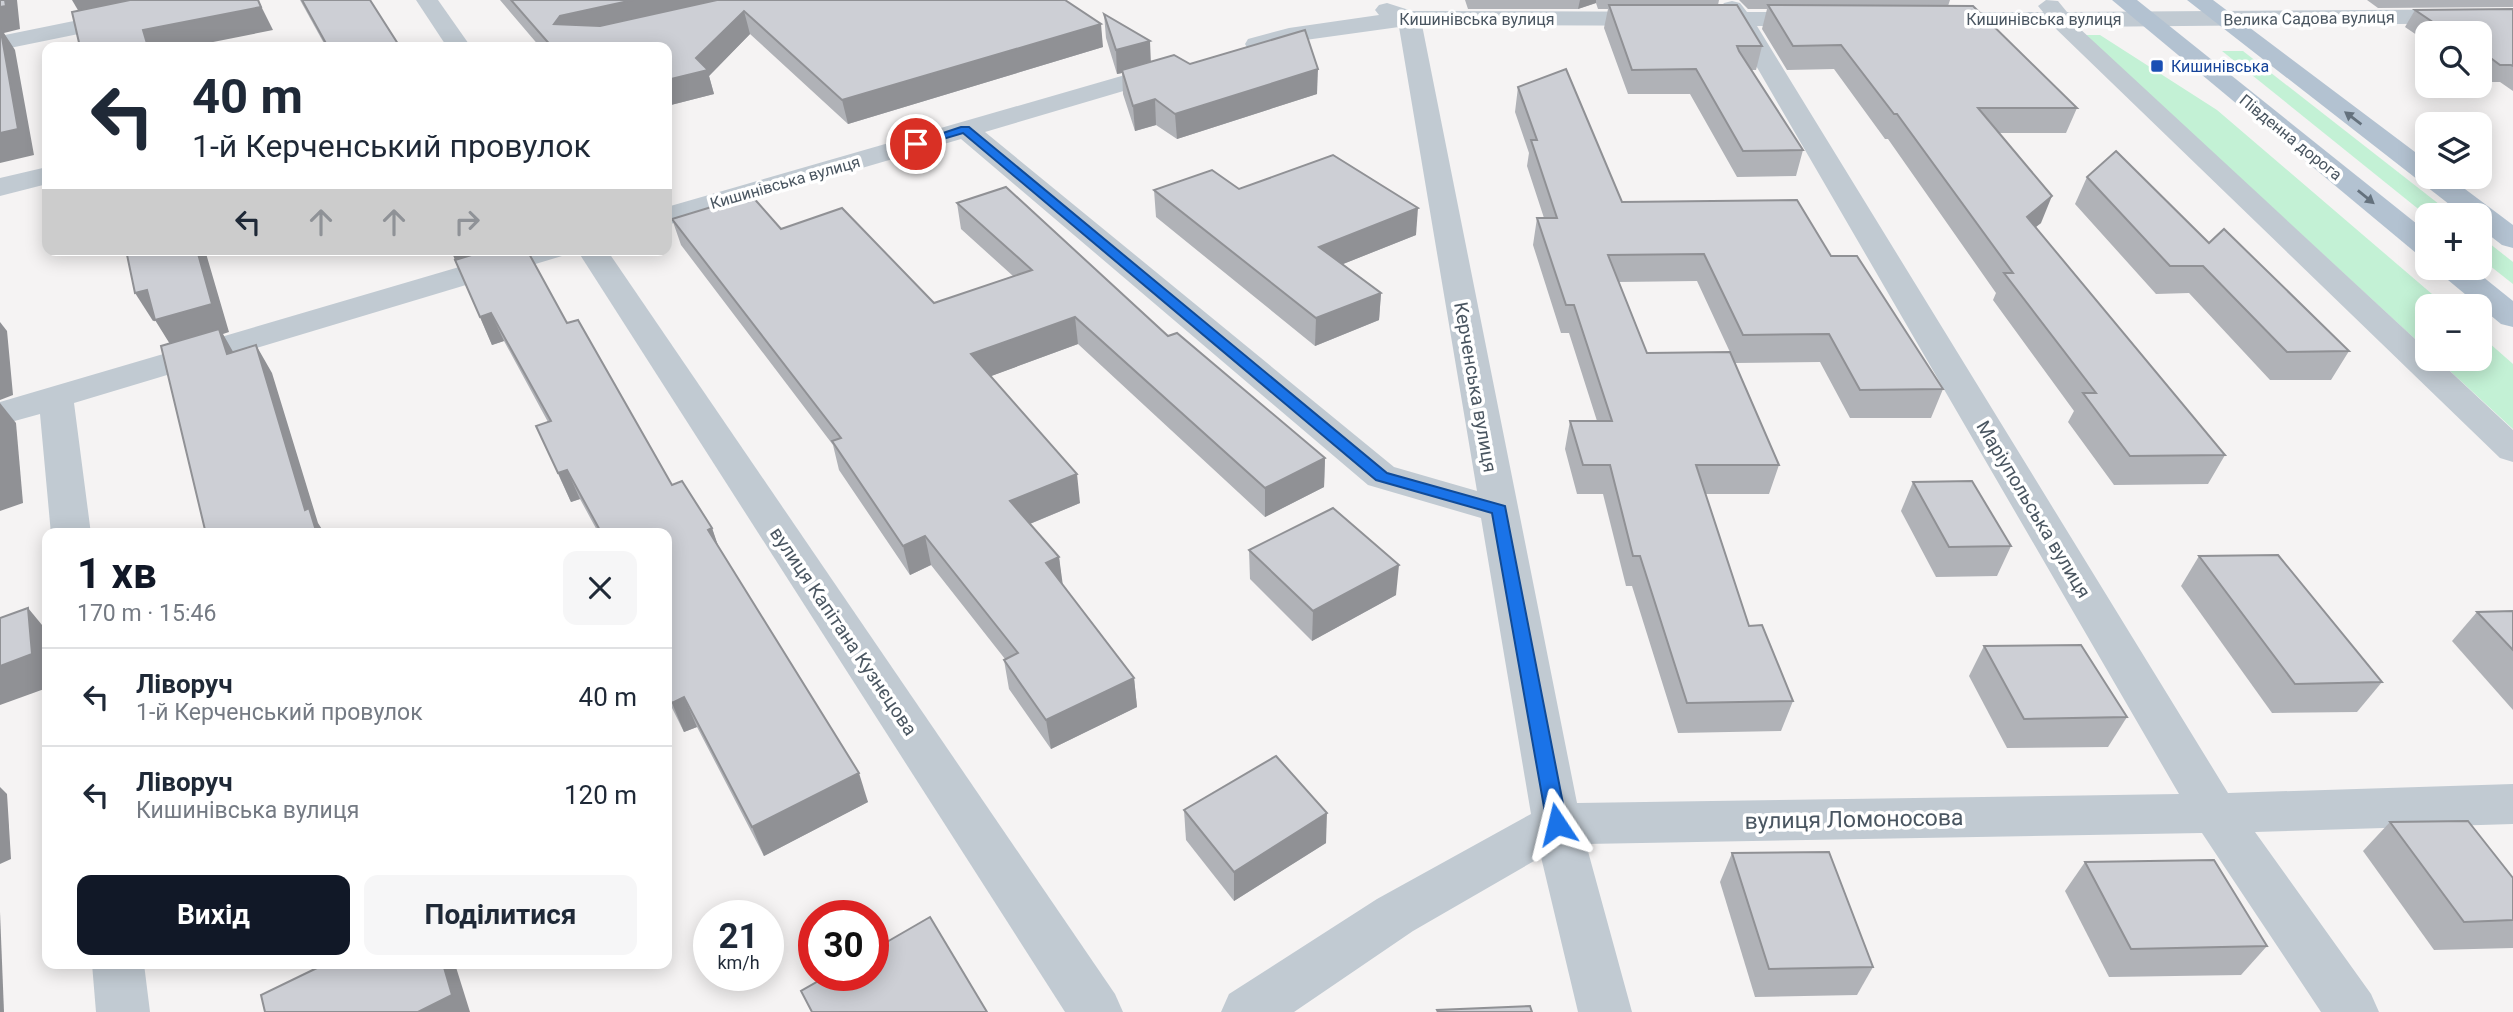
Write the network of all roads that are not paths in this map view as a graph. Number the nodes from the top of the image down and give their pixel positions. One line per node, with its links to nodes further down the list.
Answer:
1 (211, 0): 15 (street)
2 (427, 0): 14 (street)
3 (1359, 0): 9 (street)
4 (2123, 0): 12 (main road, Південна дорога)
5 (2199, 0): 13 (main road)
6 (2051, 9): 11 (street, Кишинівська вулиця); 12 (street, Кишинівська вулиця); 32 (street)
7 (1733, 10): 9 (street, Кишинівська вулиця); 10 (street, Кишинівська вулиця); 36 (street, Маріупольська вулиця)
8 (2513, 16): 13 (street, Велика Садова вулиця)
9 (1409, 18): 16 (street, Кишинівська вулиця); 33 (street, Керченська вулиця)
10 (1838, 19)
11 (1907, 19)
12 (2146, 19): 13 (street, Велика Садова вулиця); 24 (main road, Південна дорога, one-way to 24)
13 (2225, 20): 19 (main road, one-way to 13)
14 (456, 42)
15 (0, 43)
16 (1237, 50)
17 (1198, 61): 18 (street, Кишинівська вулиця)
18 (965, 129): 23 (street, Кишинівська вулиця); 33 (street)
19 (2415, 164)
20 (42, 176): 21 (street)
21 (0, 187)
22 (2447, 189): 25 (main road)
23 (672, 215)
24 (2415, 237)
25 (2513, 239)
26 (531, 256): 30 (street)
27 (596, 256): 40 (street, вулиця Капітана Кузнєцова)
28 (2468, 280): 29 (main road)
29 (2513, 317)
30 (56, 398): 31 (street); 34 (street)
31 (0, 414)
32 (2513, 450)
33 (1499, 510): 37 (street, Керченська вулиця)
34 (70, 528)
35 (2513, 804): 36 (street, вулиця Ломоносова)
36 (2215, 813): 37 (street, вулиця Ломоносова); 43 (street, Маріупольська вулиця)
37 (1557, 824): 41 (street, вулиця Ломоносова); 42 (street, Керченська вулиця)
38 (119, 969): 39 (street)
39 (124, 1012)
40 (1096, 1012)
41 (1248, 1012)
42 (1605, 1012)
43 (2352, 1012)

